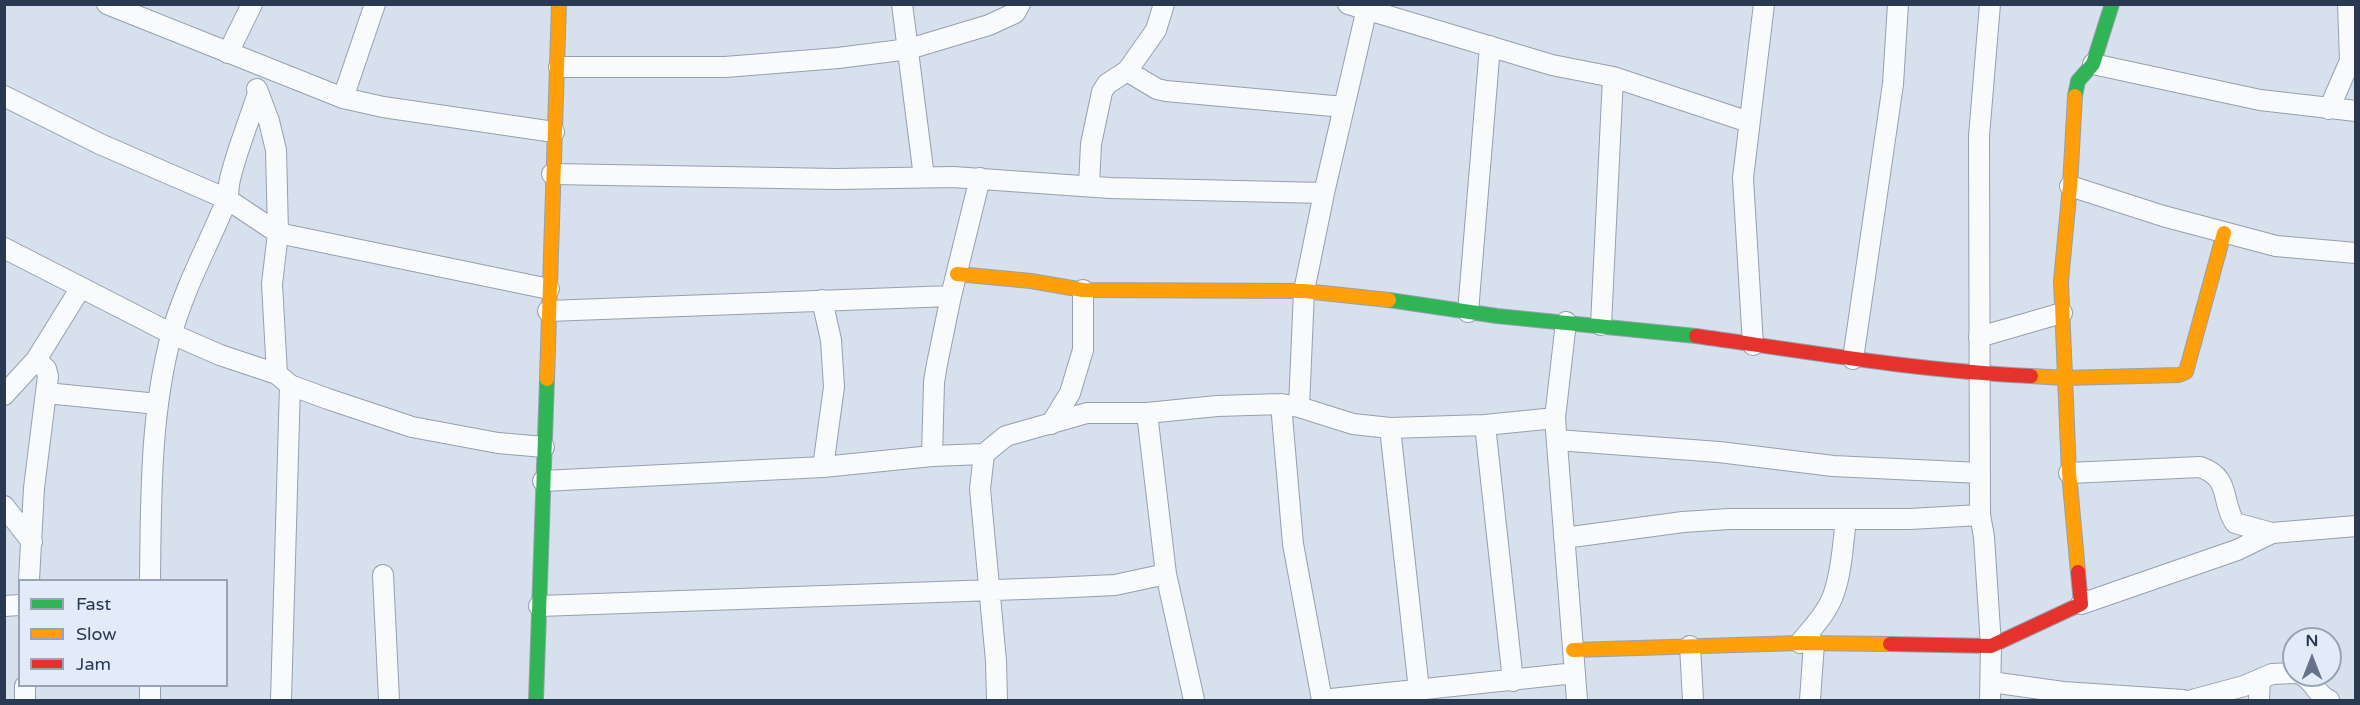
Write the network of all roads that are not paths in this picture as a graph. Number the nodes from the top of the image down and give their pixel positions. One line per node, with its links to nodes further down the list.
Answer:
1 (252, 4): 17 (street)
2 (375, 4): 25 (street)
3 (559, 4): 20 (street)
4 (902, 4): 16 (street)
5 (1020, 4): 16 (street)
6 (1164, 4): 21 (street)
7 (1348, 4): 14 (street)
8 (1764, 4): 29 (street)
9 (1898, 4): 57 (street)
10 (1990, 4): 55 (street)
11 (2112, 4): 19 (street)
12 (2348, 4): 27 (street)
13 (108, 5): 17 (street)
14 (1368, 7): 15 (street); 26 (street)
15 (1490, 46): 22 (street); 50 (street)
16 (909, 49): 20 (street); 32 (street)
17 (228, 53): 18 (street)
18 (248, 61): 23 (street); 25 (street)
19 (2093, 64): 27 (street); 35 (street)
20 (559, 67): 30 (street)
21 (1127, 71): 26 (street); 34 (street)
22 (1612, 77): 29 (street); 53 (street)
23 (258, 93): 37 (street); 38 (street)
24 (5, 97): 37 (street)
25 (343, 98): 30 (street)
26 (1344, 107): 36 (street)
27 (2329, 109): 28 (street)
28 (2355, 111)
29 (1749, 122): 56 (street)
30 (554, 132): 31 (street)
31 (552, 174): 32 (street); 44 (street)
32 (924, 177): 33 (street)
33 (980, 178): 34 (street); 42 (street)
34 (1089, 186): 36 (street)
35 (2070, 186): 39 (street); 51 (street)
36 (1324, 193): 46 (street)
37 (227, 199): 38 (street); 54 (street)
38 (278, 233): 44 (street); 61 (street)
39 (2224, 233): 41 (street); 60 (street)
40 (4, 248): 43 (street)
41 (2355, 253)
42 (957, 274): 45 (street); 47 (street)
43 (80, 289): 54 (street); 58 (street)
44 (549, 289): 49 (street)
45 (1083, 290): 46 (street); 68 (street)
46 (1304, 291): 50 (street); 65 (street)
47 (951, 296): 48 (street); 74 (street)
48 (822, 300): 49 (street); 75 (street)
49 (548, 311): 72 (street)
50 (1468, 312): 52 (street)
51 (2062, 313): 55 (street); 60 (street)
52 (1566, 322): 53 (street); 67 (street)
53 (1601, 325): 56 (street)
54 (172, 334): 61 (street); 64 (street)
55 (1979, 337): 59 (street)
56 (1752, 345): 57 (street)
57 (1853, 359): 59 (street)
58 (36, 360): 62 (street); 63 (street)
59 (1979, 374): 60 (street); 76 (street)
60 (2064, 378): 77 (street)
61 (283, 379): 72 (street); 104 (street)
62 (46, 393): 64 (street); 85 (street)
63 (4, 395)
64 (158, 404): 89 (street)
65 (1290, 405): 66 (street); 70 (street); 109 (street)
66 (1147, 413): 68 (street); 86 (street)
67 (1555, 418): 69 (street); 71 (street)
68 (1051, 424): 73 (street)
69 (1485, 425): 70 (street); 100 (street)
70 (1390, 428): 102 (street)
71 (1557, 440): 76 (street); 84 (street)
72 (544, 447): 78 (street)
73 (984, 454): 74 (street); 90 (street)
74 (932, 456): 75 (street)
75 (823, 467): 78 (street)
76 (1980, 473): 80 (street)
77 (2069, 473): 83 (street); 91 (street)
78 (543, 481): 92 (street)
79 (4, 506): 85 (street)
80 (1980, 515): 81 (street); 95 (street)
81 (1846, 519): 84 (street); 93 (street)
82 (2355, 526): 83 (street)
83 (2272, 533): 91 (street)
84 (1564, 538): 96 (street)
85 (32, 542): 88 (street)
86 (1166, 574): 90 (street); 108 (street)
87 (383, 575): 105 (street)
88 (29, 579)
89 (150, 579)
90 (989, 590): 92 (street); 107 (street)
91 (2081, 604): 95 (street)
92 (539, 606): 106 (street)
93 (1807, 643): 94 (street); 95 (street); 112 (street)
94 (1690, 646): 96 (street); 111 (street)
95 (1991, 646): 103 (street)
96 (1573, 650): 97 (street)
97 (1575, 673): 100 (street); 110 (street)
98 (2282, 674): 99 (street)
99 (2260, 679): 114 (street); 115 (street)
100 (1513, 681): 102 (street)
101 (2314, 687): 116 (street)
102 (1419, 690): 109 (street)
103 (1991, 691): 113 (street)
104 (281, 700)
105 (389, 700)
106 (536, 700)
107 (997, 700)
108 (1194, 700)
109 (1322, 700)
110 (1577, 700)
111 (1693, 700)
112 (1810, 700)
113 (2183, 700)
114 (2192, 700)
115 (2259, 700)
116 (2329, 700)

